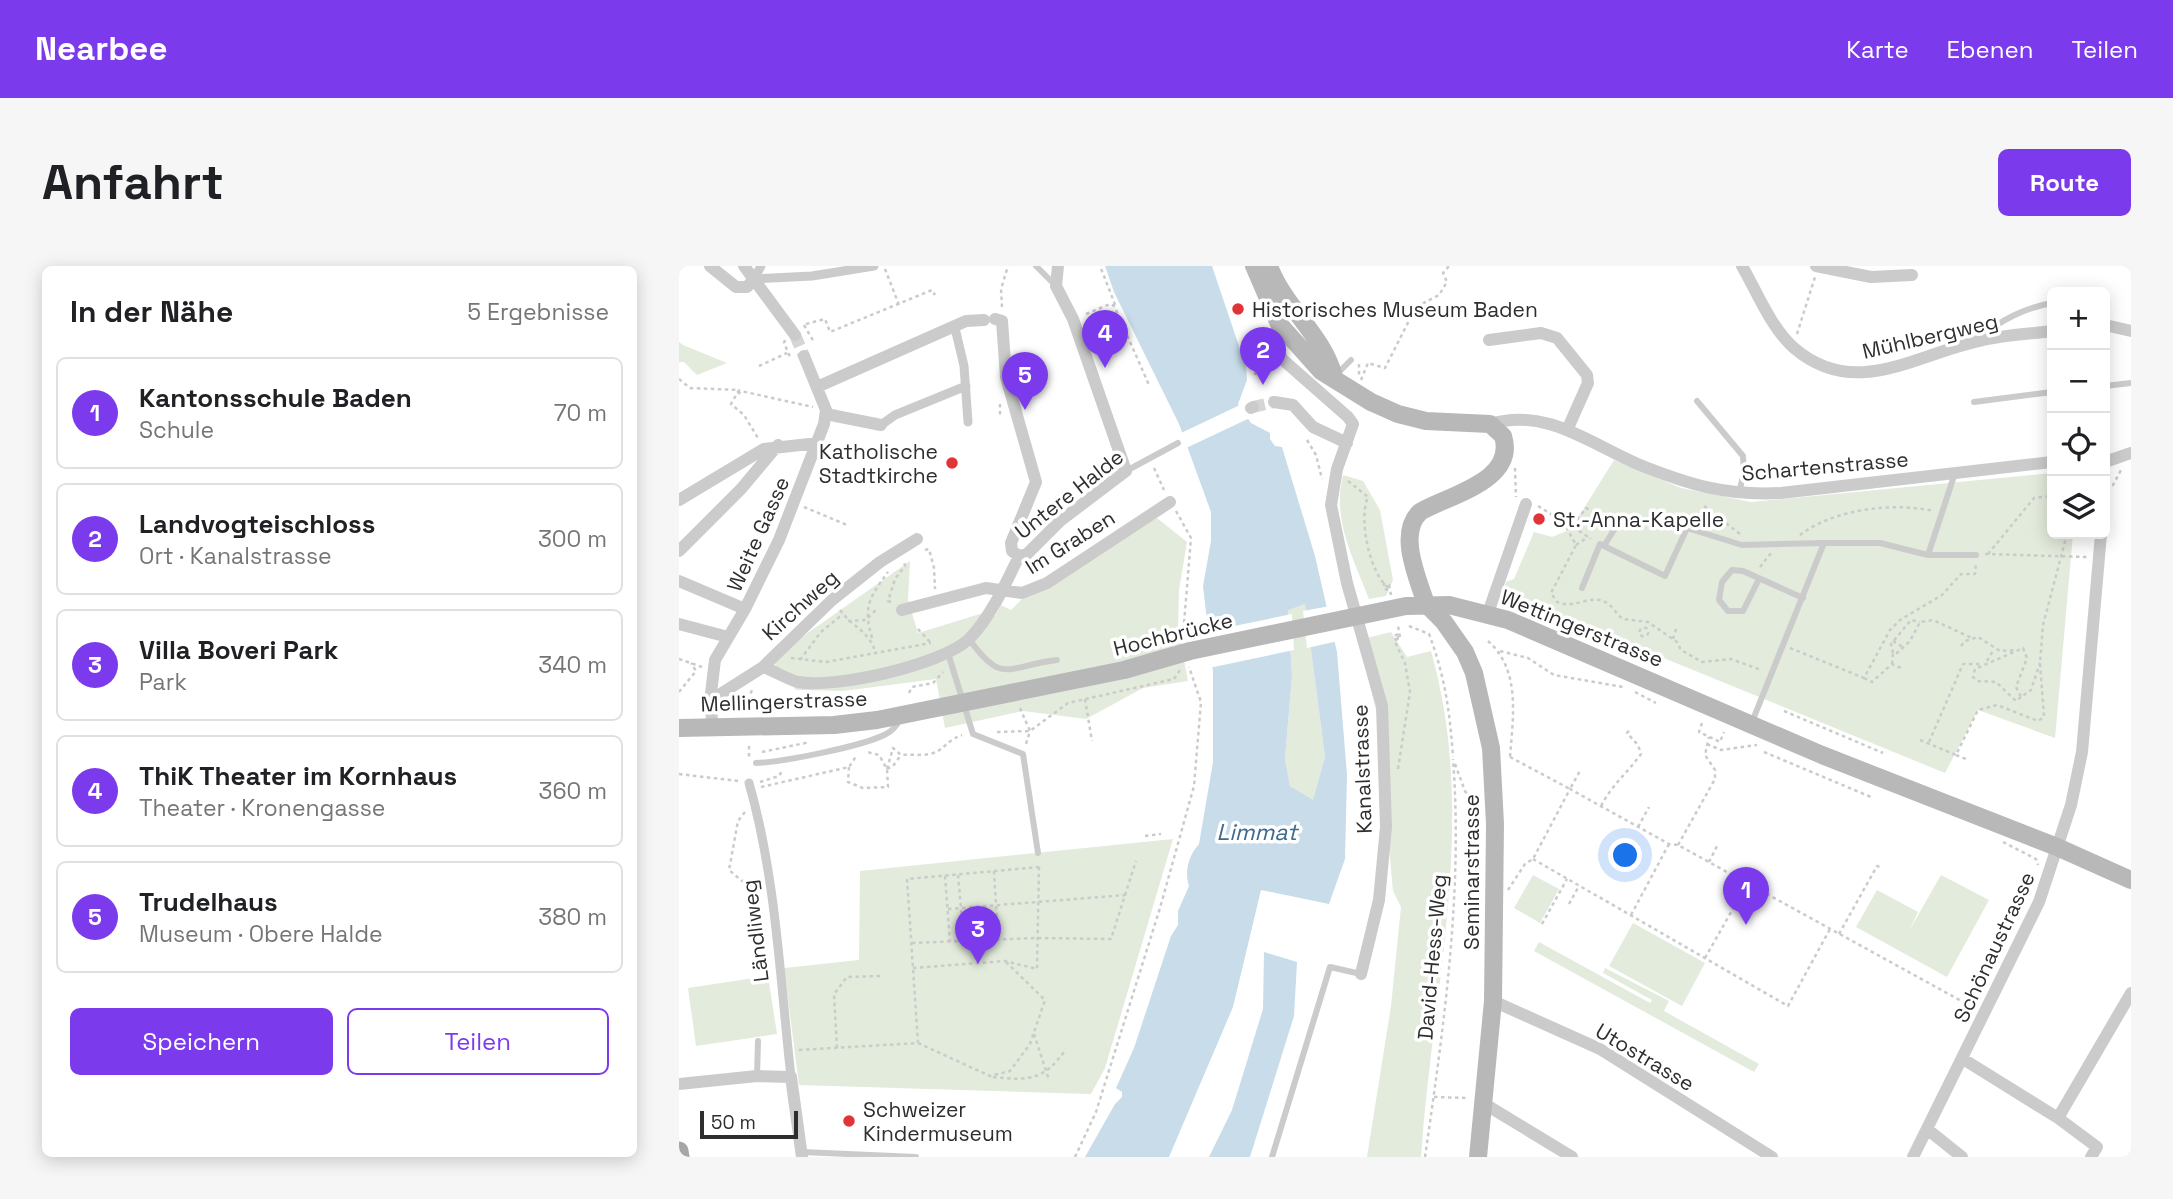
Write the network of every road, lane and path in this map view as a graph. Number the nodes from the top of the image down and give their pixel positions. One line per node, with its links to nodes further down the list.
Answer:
1 (710, 266): 17 (street)
2 (744, 266): 17 (street)
3 (761, 266): 17 (street)
4 (874, 266): 17 (street)
5 (884, 266): 22 (path)
6 (1008, 266): 23 (path)
7 (1036, 266): 18 (lane)
8 (1058, 266): 18 (street)
9 (1100, 266): 25 (path)
10 (1254, 266): 27 (main road)
11 (1269, 266): 20 (main road)
12 (1282, 266): 20 (main road)
13 (1449, 266): 46 (path)
14 (1742, 266): 35 (street, Mühlbergweg)
15 (1817, 266): 16 (street); 35 (path)
16 (1912, 275)
17 (754, 279): 32 (street)
18 (1056, 286): 25 (street)
19 (935, 295): 22 (path)
20 (1285, 300): 27 (street, Kanalstrasse); 44 (main road)
21 (2047, 304): 34 (lane)
22 (899, 305): 26 (path)
23 (1002, 307)
24 (1116, 310): 48 (path)
25 (1073, 319): 74 (street)
26 (806, 324)
27 (1279, 324): 44 (main road); 65 (street, Kanalstrasse)
28 (2110, 326): 30 (street)
29 (955, 328): 50 (street); 51 (street); 104 (street)
30 (2131, 331)
31 (2047, 332): 34 (street, Mühlbergweg)
32 (795, 335)
33 (1489, 340): 61 (street)
34 (1982, 340): 35 (street, Mühlbergweg)
35 (1792, 346)
36 (1245, 347): 39 (path)
37 (787, 353): 41 (path)
38 (804, 356): 51 (street)
39 (1263, 359)
40 (1351, 360): 44 (lane)
41 (759, 366)
42 (1361, 367): 43 (path)
43 (1358, 374)
44 (1335, 377): 59 (main road)
45 (679, 379): 53 (path)
46 (1361, 380)
47 (2131, 383): 49 (lane)
48 (1149, 385)
49 (2110, 385)
50 (966, 386): 58 (street); 60 (street)
51 (817, 387): 57 (street)
52 (2047, 393): 56 (lane)
53 (736, 397): 57 (path); 67 (path)
54 (1697, 401): 78 (lane)
55 (1274, 402): 65 (street)
56 (1974, 402)
57 (826, 412): 60 (street); 63 (street, Weite Gasse)
58 (968, 422)
59 (1490, 424): 61 (street, Schartenstrasse); 116 (main road)
60 (881, 425)
61 (1568, 428): 78 (street, Schartenstrasse)
62 (1303, 433): 83 (path)
63 (818, 443): 66 (street); 82 (street, Weite Gasse)
64 (1178, 443): 74 (lane, Untere Halde)
65 (1347, 443): 83 (street, Kanalstrasse)
66 (778, 445): 67 (street); 100 (street)
67 (764, 449): 80 (street)
68 (2128, 458): 69 (street); 76 (path)
69 (2110, 461)
70 (2047, 463): 75 (street, Schartenstrasse)
71 (1152, 468): 81 (path)
72 (1515, 469): 77 (path)
73 (1348, 470): 115 (path)
74 (1126, 471): 104 (street, Untere Halde)
75 (1955, 473): 78 (street, Schartenstrasse); 85 (lane)
76 (2110, 485)
77 (1516, 491)
78 (1738, 494)
79 (2047, 497): 101 (path)
80 (679, 500)
81 (1170, 502): 112 (street, Im Graben); 138 (path)
82 (795, 503): 87 (path); 118 (street, Weite Gasse)
83 (1331, 505): 260 (street, Kanalstrasse)
84 (1526, 505): 86 (path); 120 (street)
85 (1943, 513): 96 (path); 102 (lane)
86 (1563, 521): 89 (path); 97 (path)
87 (847, 525)
88 (1617, 525): 89 (path); 98 (lane)
89 (1572, 527): 91 (path)
90 (1697, 531): 98 (lane); 99 (lane); 99 (path)
91 (1589, 537): 97 (path); 98 (path)
92 (2066, 539): 105 (path)
93 (2101, 539): 106 (street, Schönaustrasse)
94 (919, 543): 113 (path); 145 (street, Kirchweg)
95 (1824, 543): 96 (lane); 102 (lane); 114 (lane)
96 (1794, 544): 99 (lane)
97 (1576, 545): 123 (path)
98 (1602, 545): 111 (lane)
99 (1754, 545)
100 (679, 551)
101 (1988, 554): 103 (path); 105 (path)
102 (1928, 555): 103 (lane)
103 (1976, 555): 163 (path)
104 (1019, 556): 112 (street)
105 (2061, 557): 106 (path); 155 (path)
106 (2101, 557): 224 (street, Schönaustrasse)
107 (897, 561): 117 (path)
108 (890, 570): 121 (path)
109 (1759, 579): 109 (lane); 114 (lane)
110 (679, 581): 118 (street)
111 (1582, 588)
112 (1001, 589): 117 (street, Im Graben); 134 (street)
113 (935, 592)
114 (1803, 598): 139 (lane)
115 (1399, 601): 116 (main road, Hochbrücke); 173 (main road, Hochbrücke)
116 (1426, 604): 120 (main road, Wettingerstrasse); 263 (main road, Seminarstrasse)
117 (901, 608)
118 (745, 609): 131 (street, Weite Gasse)
119 (876, 610): 121 (path)
120 (1488, 613): 177 (main road, Wettingerstrasse)
121 (866, 620): 122 (path); 133 (path)
122 (848, 621): 133 (path); 152 (path)
123 (1648, 622): 129 (path); 135 (path)
124 (1920, 622): 132 (path); 136 (path); 141 (path)
125 (679, 624): 131 (street)
126 (1398, 626): 208 (path)
127 (1409, 626): 200 (path, David-Hess-Weg)
128 (1677, 626): 135 (path)
129 (1646, 627)
130 (918, 629): 148 (path)
131 (729, 638): 161 (street, Weite Gasse)
132 (1972, 638): 140 (path); 142 (path)
133 (872, 639): 148 (path)
134 (969, 639): 146 (street); 150 (lane)
135 (1673, 639): 162 (path)
136 (1893, 640): 141 (path); 147 (path)
137 (1488, 641): 144 (path)
138 (1184, 642)
139 (1783, 645): 162 (lane); 163 (path)
140 (1961, 646)
141 (1904, 648): 147 (path)
142 (1994, 649): 143 (path); 153 (path)
143 (2017, 650): 153 (path); 169 (path)
144 (1500, 651): 165 (path); 212 (path)
145 (775, 653): 152 (path); 158 (street, Kirchweg)
146 (948, 653): 158 (street); 184 (lane)
147 (1893, 653): 156 (path)
148 (876, 654): 152 (path)
149 (679, 659): 154 (path)
150 (1057, 660)
151 (1188, 660): 286 (path)
152 (800, 661)
153 (1987, 662): 157 (path)
154 (691, 663): 161 (path); 166 (path)
155 (2040, 663): 169 (path); 199 (path)
156 (1892, 664): 160 (path); 163 (path)
157 (1980, 664): 169 (path); 189 (path)
158 (763, 667): 171 (street, Kirchweg)
159 (947, 668): 168 (path)
160 (1901, 668)
161 (713, 670): 171 (street, Weite Gasse)
162 (1771, 675): 177 (lane)
163 (1864, 678)
164 (1174, 679): 170 (path)
165 (1623, 687)
166 (679, 692)
167 (1635, 692): 172 (path)
168 (909, 693)
169 (2021, 697)
170 (1085, 699): 181 (path); 188 (path)
171 (711, 700): 178 (street, Weite Gasse)
172 (1657, 703)
173 (932, 710): 175 (main road, Mellingerstrasse)
174 (1784, 711): 195 (path)
175 (902, 716): 178 (main road, Mellingerstrasse); 202 (lane)
176 (1702, 723): 185 (path)
177 (1751, 724): 224 (main road, Wettingerstrasse)
178 (712, 727): 179 (main road, Mellingerstrasse)
179 (679, 728)
180 (1631, 728): 215 (path)
181 (1030, 731): 182 (path); 196 (path)
182 (990, 732)
183 (1724, 732): 185 (path)
184 (973, 734): 196 (lane); 198 (path)
185 (1710, 737): 190 (path)
186 (822, 739): 193 (path)
187 (1920, 740): 189 (path)
188 (1092, 741)
189 (1929, 743): 199 (path)
190 (1707, 744): 191 (path); 223 (path)
191 (1757, 745)
192 (890, 751): 197 (path); 198 (path); 205 (path)
193 (755, 752)
194 (1764, 752): 213 (path)
195 (1883, 753)
196 (1023, 754): 225 (lane)
197 (879, 755): 203 (path); 205 (path)
198 (901, 755): 205 (path)
199 (1956, 755): 201 (path)
200 (1453, 759): 240 (path); 278 (path, David-Hess-Weg)
201 (1966, 759)
202 (756, 763)
203 (849, 767): 204 (path); 209 (path)
204 (783, 769)
205 (887, 769): 209 (path)
206 (1581, 769): 212 (path)
207 (679, 774): 210 (path)
208 (1396, 776)
209 (848, 782): 211 (path)
210 (749, 783): 214 (street, Ländliweg)
211 (840, 784)
212 (1570, 789): 215 (path); 226 (path)
213 (1871, 797)
214 (753, 799): 235 (street, Ländliweg); 235 (path)
215 (1601, 806): 217 (path)
216 (1649, 807): 217 (path)
217 (1638, 827): 221 (path)
218 (1161, 834): 219 (path)
219 (1145, 836)
220 (2003, 842): 232 (path)
221 (1669, 844): 223 (path); 248 (path)
222 (1718, 844): 228 (path)
223 (1678, 845): 228 (path)
224 (2057, 847): 232 (street, Schönaustrasse); 237 (main road, Wettingerstrasse)
225 (1038, 853): 229 (path)
226 (1533, 859): 236 (path); 241 (path)
227 (1136, 860): 242 (path)
228 (1709, 862): 238 (path)
229 (1039, 867): 231 (path); 243 (path)
230 (1880, 867): 251 (path)
231 (994, 871): 233 (path); 245 (path)
232 (2050, 871): 264 (street, Schönaustrasse)
233 (958, 874): 234 (path); 246 (path)
234 (945, 876): 247 (path); 256 (path)
235 (768, 879): 270 (street, Ländliweg)
236 (1567, 879): 239 (path); 249 (path)
237 (2131, 880)
238 (1747, 883): 250 (path); 257 (path)
239 (1580, 886): 244 (path); 248 (path)
240 (1481, 888)
241 (1504, 891)
242 (1126, 895): 243 (path); 252 (path)
243 (1040, 901): 245 (path); 252 (path)
244 (1569, 904)
245 (996, 905): 246 (path); 253 (path)
246 (961, 908): 247 (path); 254 (path)
247 (948, 909): 255 (path)
248 (1631, 915): 257 (path)
249 (1542, 924)
250 (1830, 929): 251 (path); 257 (path)
251 (1839, 934): 264 (path)
252 (1036, 938): 253 (path); 258 (path)
253 (998, 939): 254 (path)
254 (964, 941): 255 (path)
255 (950, 942): 256 (path)
256 (912, 943): 259 (path)
257 (1705, 958)
258 (1005, 961): 259 (path); 265 (path)
259 (913, 968): 267 (path)
260 (1361, 974): 287 (lane)
261 (880, 976): 268 (path)
262 (2131, 993): 280 (street)
263 (1493, 1001): 279 (main road, Seminarstrasse); 291 (street, Utostrasse)
264 (1985, 1014): 271 (street, Schönaustrasse)
265 (1034, 1032): 272 (path); 274 (path)
266 (758, 1041): 273 (lane)
267 (918, 1043): 268 (path); 274 (path)
268 (837, 1048): 270 (path)
269 (1066, 1049): 272 (path)
270 (788, 1051): 275 (street, Ländliweg)
271 (1963, 1059): 280 (street); 281 (street, Schönaustrasse)
272 (1046, 1073): 274 (path); 276 (path)
273 (757, 1076): 275 (street); 277 (street)
274 (990, 1076)
275 (791, 1077): 283 (street, Ländliweg)
276 (1049, 1080)
277 (679, 1084)
278 (1434, 1097): 279 (path); 288 (path, David-Hess-Weg)
279 (1484, 1099): 289 (main road, Seminarstrasse); 290 (street)
280 (2058, 1118): 294 (street)
281 (1927, 1129): 292 (street, Schönaustrasse); 293 (street)
282 (679, 1151): 284 (main road)
283 (802, 1155): 285 (lane)
284 (680, 1157)
285 (916, 1157)
286 (1075, 1157)
287 (1272, 1157)
288 (1425, 1157)
289 (1478, 1157)
290 (1572, 1157)
291 (1772, 1157)
292 (1913, 1157)
293 (1962, 1157)
294 (2091, 1157)

